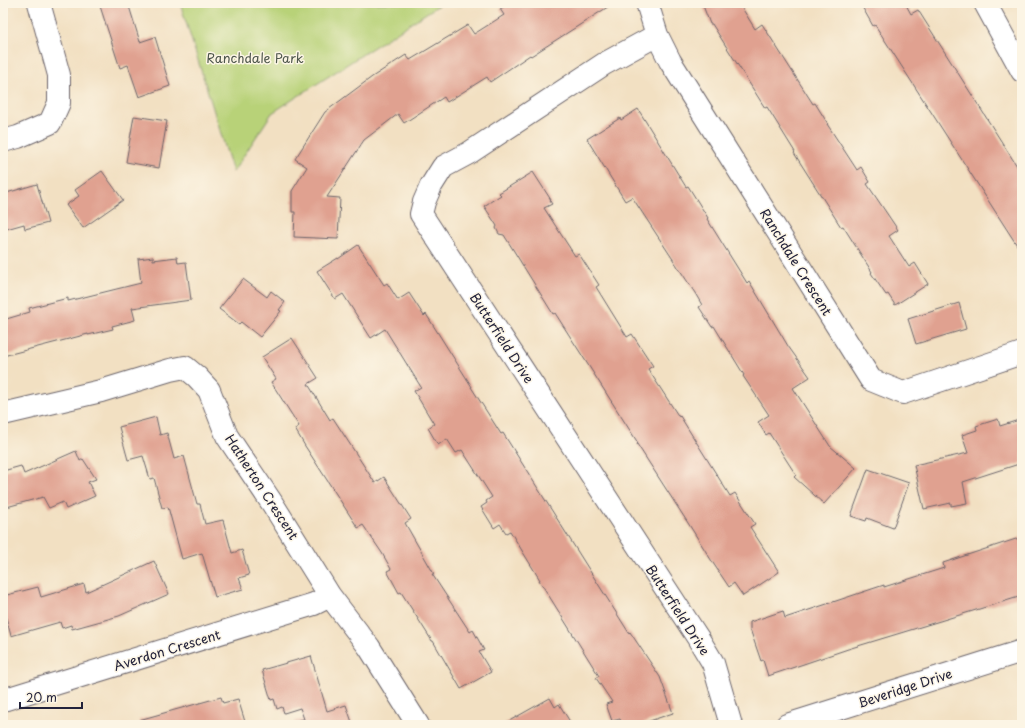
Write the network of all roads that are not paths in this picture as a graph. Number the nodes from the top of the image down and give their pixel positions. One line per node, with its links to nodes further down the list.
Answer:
1 (39, 3): 6 (street)
2 (646, 3): 4 (street, Ranchdale Crescent)
3 (985, 3): 5 (street)
4 (657, 35): 7 (street, Ranchdale Crescent); 13 (street, Butterfield Drive)
5 (1022, 71)
6 (3, 141)
7 (1022, 354)
8 (3, 414): 9 (street, Hatherton Crescent)
9 (330, 596): 11 (street, Averdon Crescent); 12 (street, Hatherton Crescent)
10 (1022, 651): 14 (street, Beveridge Drive)
11 (3, 700)
12 (418, 725)
13 (731, 725)
14 (788, 725)

